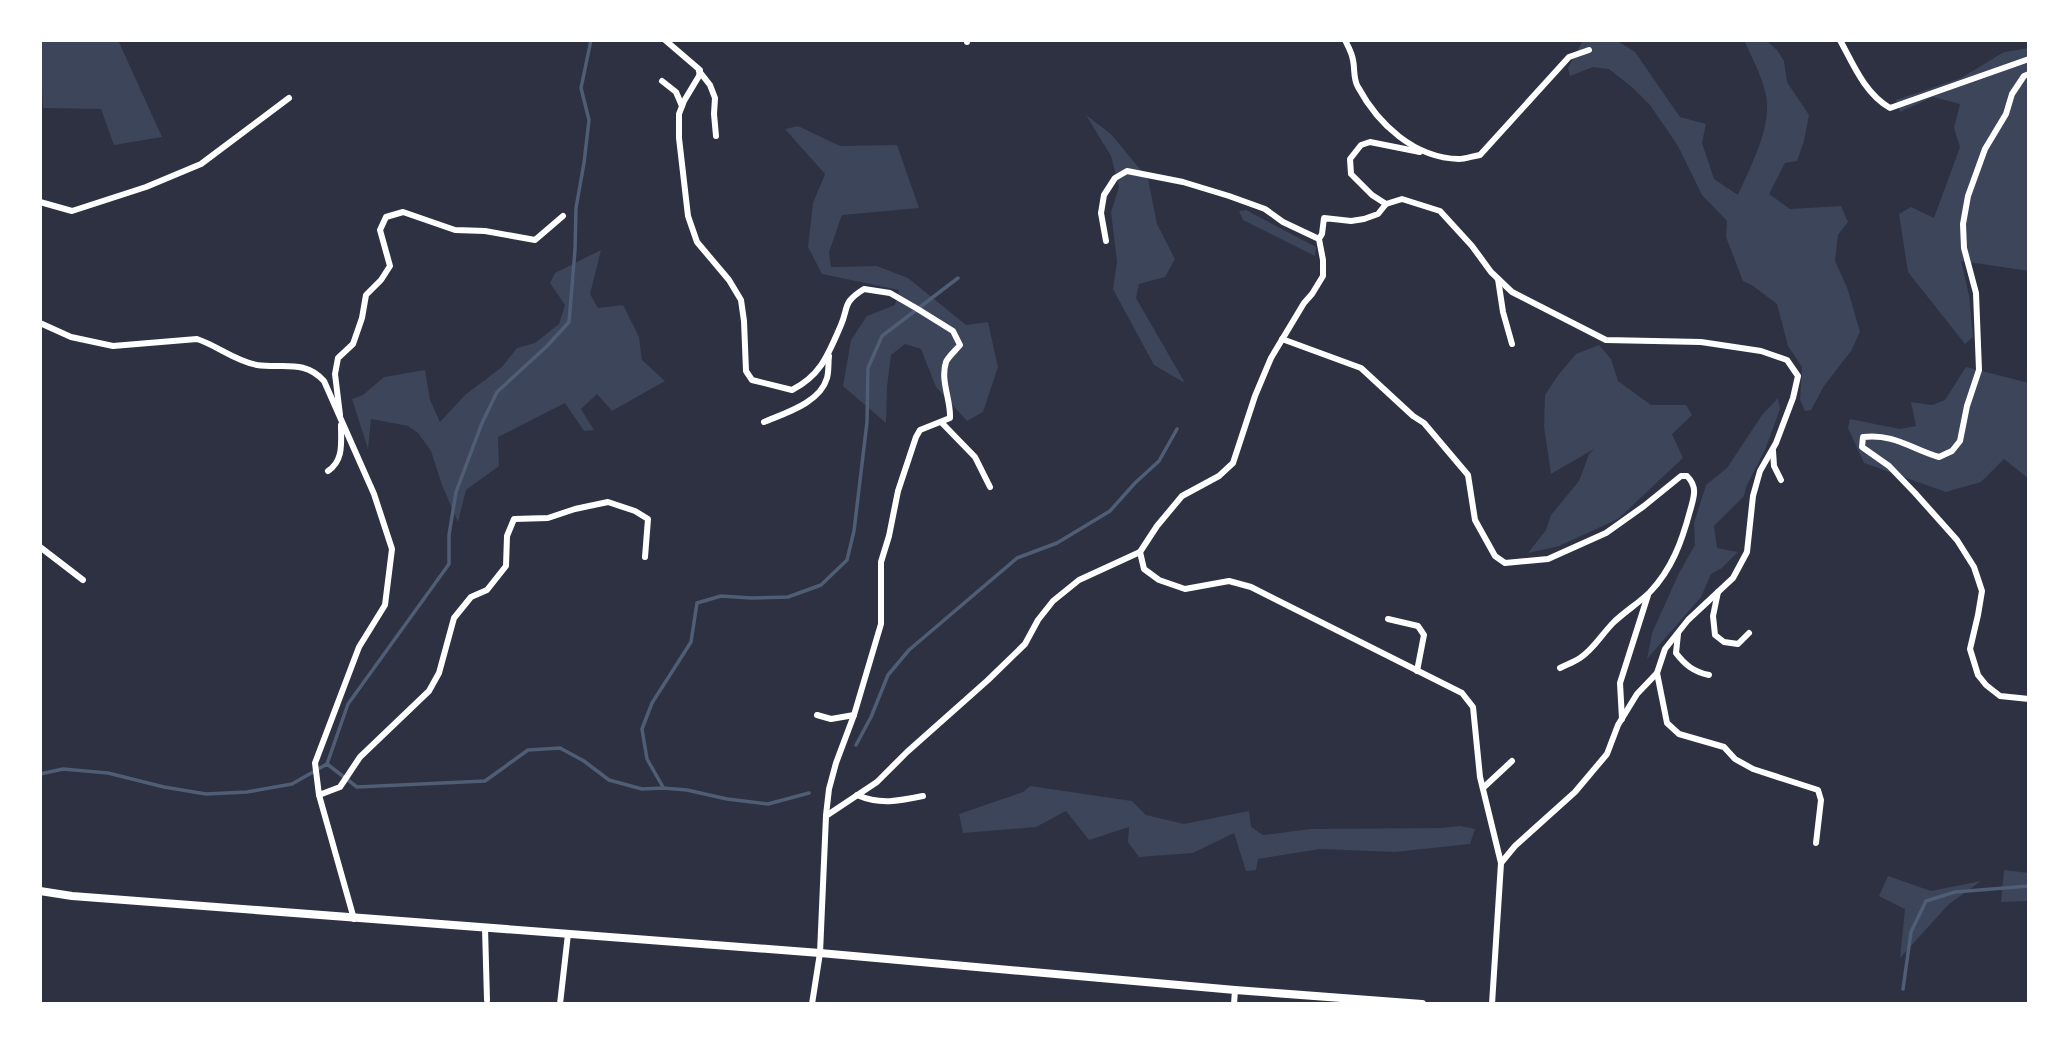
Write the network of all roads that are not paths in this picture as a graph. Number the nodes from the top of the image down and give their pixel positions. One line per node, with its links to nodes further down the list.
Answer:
1 (665, 40): 6 (street)
2 (1345, 40): 12 (street)
3 (1840, 40): 5 (street)
4 (1590, 50): 12 (street)
5 (2029, 59)
6 (699, 71): 10 (street); 11 (street)
7 (2029, 74): 43 (street)
8 (662, 81): 10 (street)
9 (289, 98): 13 (street)
10 (682, 106): 22 (street)
11 (716, 136)
12 (1429, 153): 14 (street)
13 (40, 202)
14 (1386, 204): 16 (street); 18 (street)
15 (564, 216): 24 (street)
16 (1320, 239): 17 (street); 20 (street)
17 (1107, 241)
18 (1499, 279): 21 (street); 26 (street)
19 (40, 323): 24 (street)
20 (1282, 339): 31 (street); 35 (street)
21 (1512, 344)
22 (829, 351): 23 (street); 25 (street)
23 (764, 422)
24 (341, 423): 27 (street); 49 (street)
25 (942, 423): 29 (street); 45 (street)
26 (1773, 449): 28 (street); 34 (street)
27 (328, 471)
28 (1781, 480)
29 (990, 487)
30 (40, 547): 33 (street)
31 (1140, 552): 40 (street); 50 (street)
32 (645, 557): 49 (street)
33 (83, 580)
34 (1719, 590): 37 (street); 38 (street)
35 (1649, 593): 39 (street); 46 (street)
36 (1388, 619): 40 (street)
37 (1678, 632): 41 (street); 42 (street)
38 (1749, 633)
39 (1560, 668)
40 (1417, 671): 48 (street)
41 (1657, 673): 46 (street); 53 (street)
42 (1709, 675)
43 (2029, 699)
44 (817, 715): 45 (street)
45 (854, 715): 52 (street)
46 (1622, 719): 54 (street)
47 (1512, 761): 48 (street)
48 (1483, 788): 54 (street)
49 (319, 795): 56 (street)
50 (857, 795): 51 (street); 52 (street)
51 (923, 796)
52 (826, 816): 59 (street)
53 (1816, 843)
54 (1501, 863): 66 (street)
55 (40, 891): 56 (street)
56 (354, 919): 57 (street)
57 (485, 928): 58 (street); 61 (street)
58 (568, 934): 59 (street); 62 (street)
59 (820, 953): 60 (street); 63 (street)
60 (1235, 990): 64 (street); 65 (street)
61 (487, 1000)
62 (560, 1004)
63 (812, 1004)
64 (1234, 1004)
65 (1422, 1004)
66 (1492, 1004)

